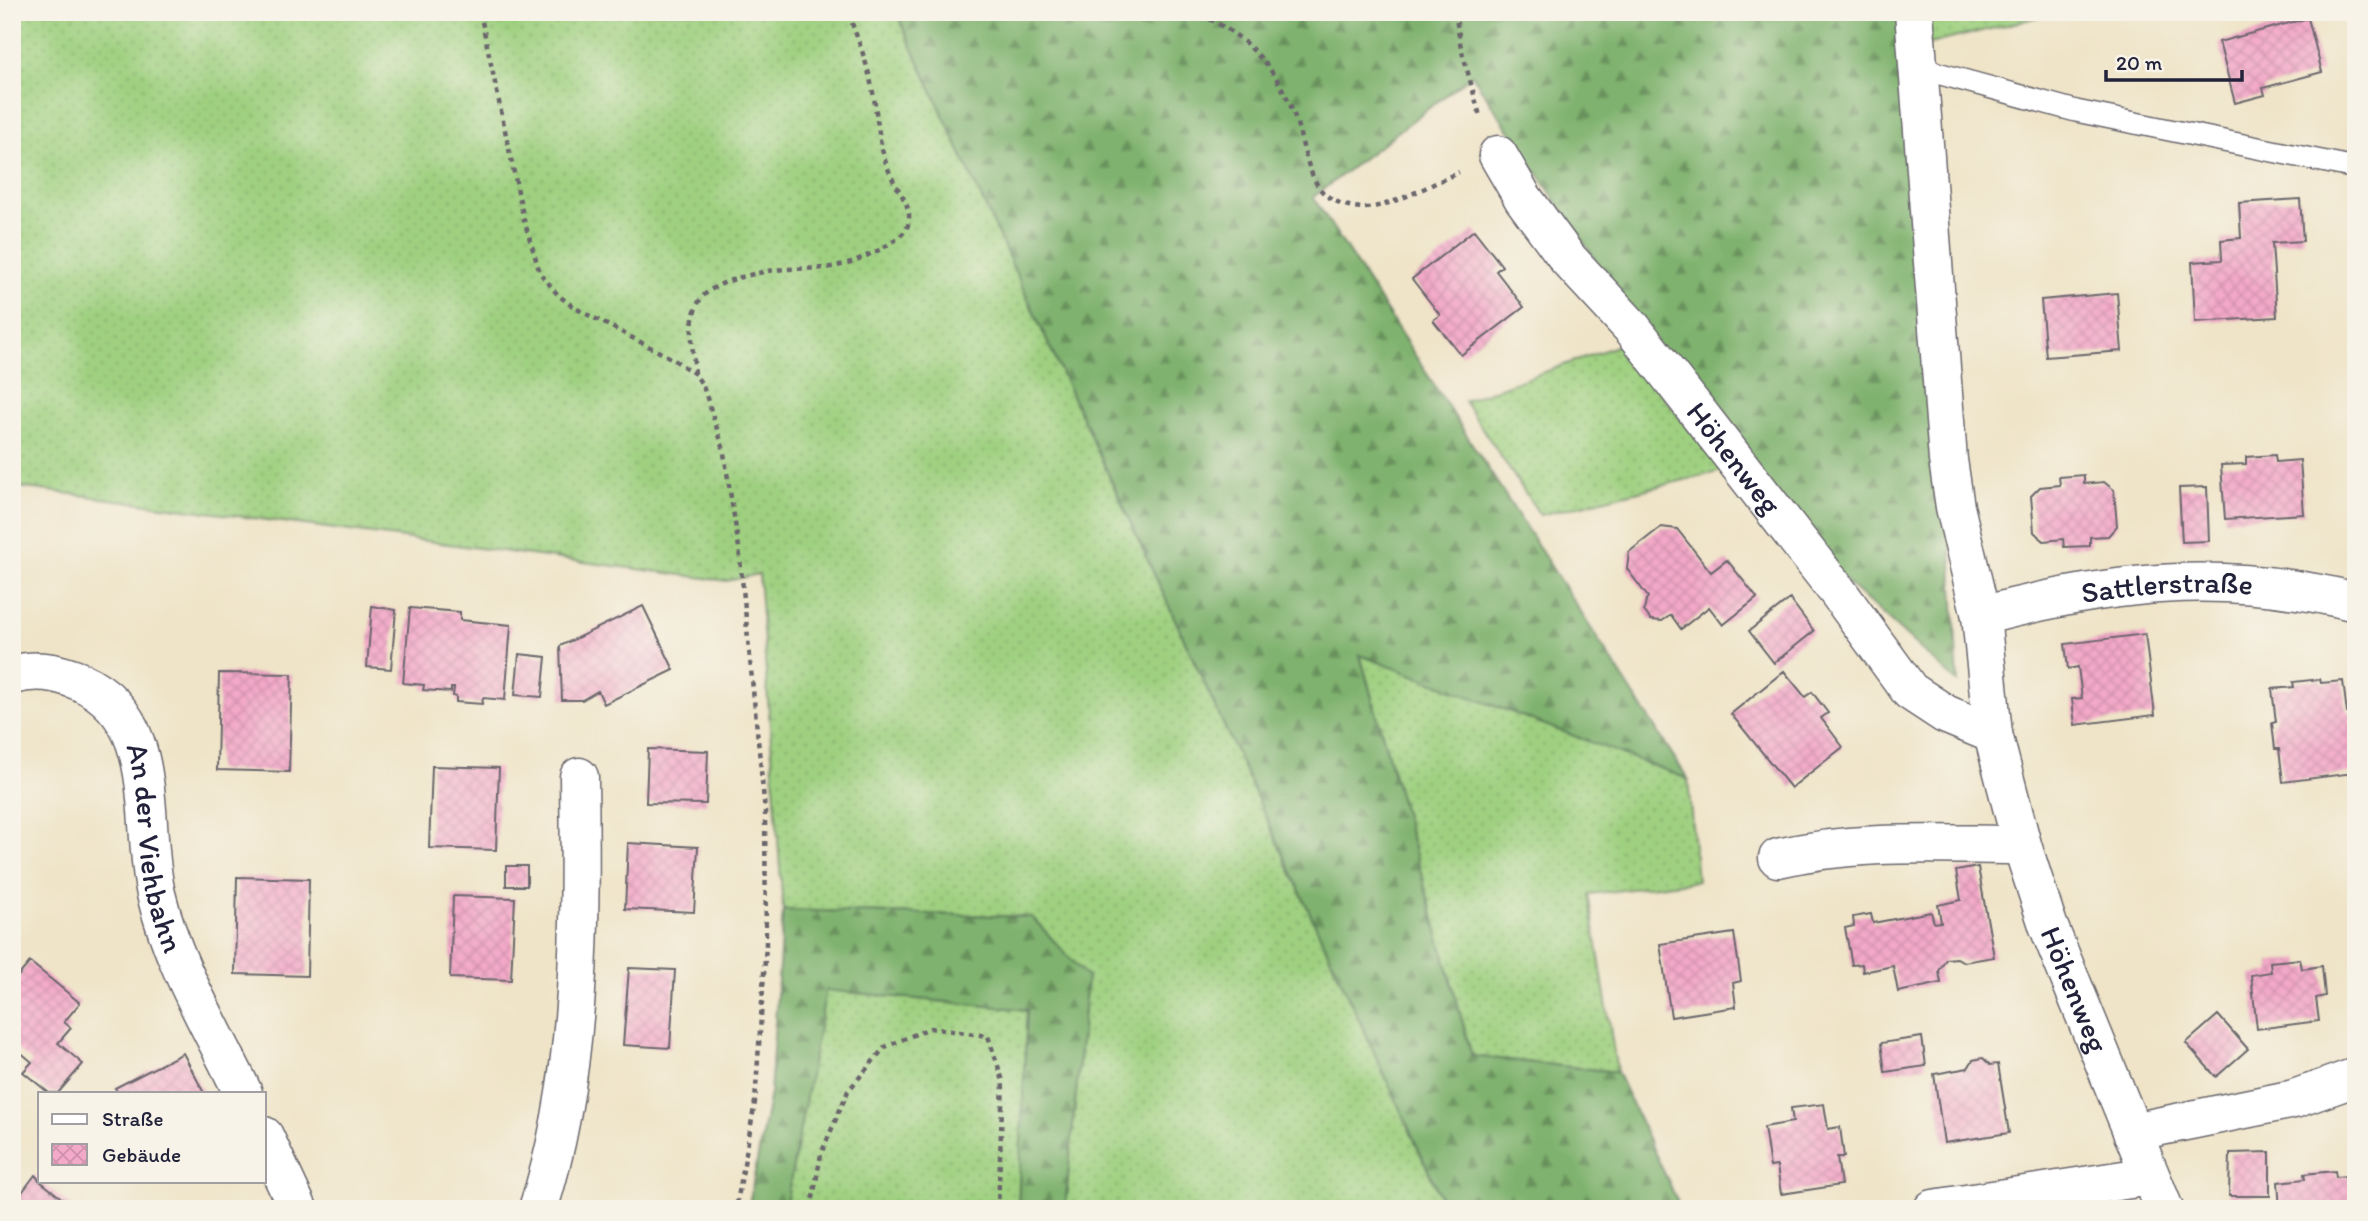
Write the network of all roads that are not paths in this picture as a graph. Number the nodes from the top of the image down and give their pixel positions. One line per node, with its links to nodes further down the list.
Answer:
1 (1914, 12): 2 (street, Höhenweg)
2 (1919, 68): 4 (lane); 6 (street, Höhenweg)
3 (1498, 155): 8 (street, Höhenweg)
4 (2356, 167)
5 (2355, 600): 6 (street, Sattlerstraße)
6 (1981, 616): 8 (street, Höhenweg)
7 (12, 674): 13 (street, An der Viehbahn)
8 (1993, 734): 10 (street, Höhenweg)
9 (579, 777): 18 (street)
10 (2022, 845): 11 (street); 14 (street, Höhenweg)
11 (1778, 858)
12 (2356, 1077): 14 (street)
13 (242, 1092)
14 (2133, 1132): 16 (street, Höhenweg)
15 (266, 1140): 17 (street)
16 (2157, 1192): 19 (street, Höhenweg)
17 (299, 1209)
18 (538, 1209)
19 (1933, 1209)

